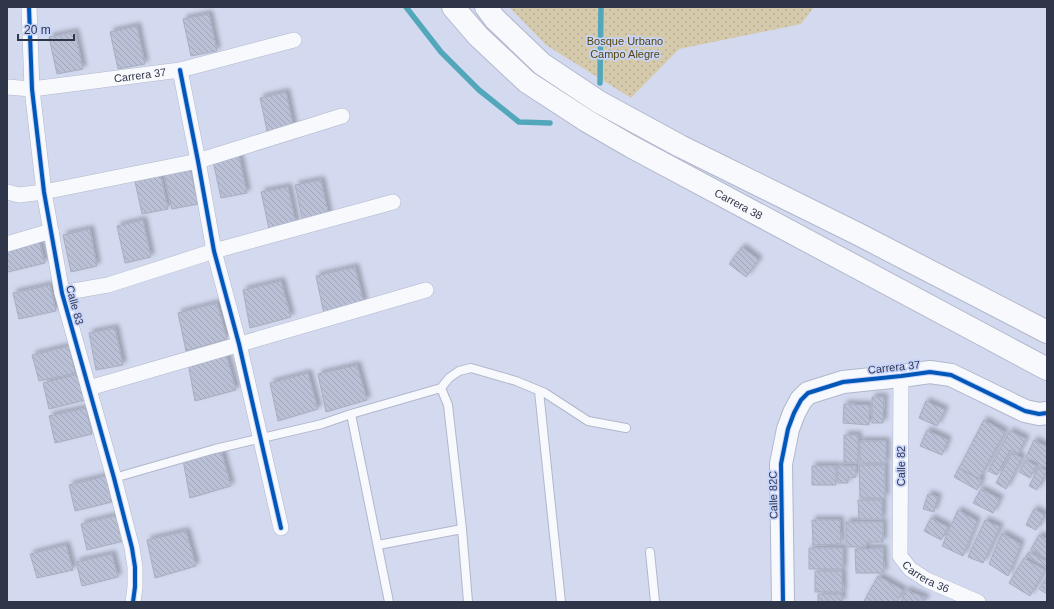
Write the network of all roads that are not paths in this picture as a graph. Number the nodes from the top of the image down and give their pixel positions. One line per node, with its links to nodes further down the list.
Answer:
1 (29, 7): 7 (street, Calle 83)
2 (453, 7): 20 (main road, Carrera 38)
3 (486, 7): 18 (main road)
4 (294, 40): 5 (street, Carrera 37)
5 (180, 70): 7 (street, Carrera 37); 9 (street)
6 (7, 87): 7 (street, Carrera 37)
7 (32, 89): 11 (street, Calle 83)
8 (342, 116): 9 (street)
9 (198, 161): 11 (street); 15 (street)
10 (7, 192): 11 (street)
11 (44, 192): 13 (street, Calle 83)
12 (393, 202): 15 (street)
13 (51, 231): 14 (street); 17 (street, Calle 83)
14 (7, 244)
15 (214, 251): 17 (street); 19 (street)
16 (426, 290): 19 (street)
17 (62, 293): 22 (street, Calle 83)
18 (1047, 332)
19 (239, 344): 22 (street); 29 (street)
20 (1047, 369)
21 (901, 376): 25 (main road, Carrera 37); 26 (main road, Carrera 37); 35 (street, Calle 82)
22 (89, 388): 30 (street, Calle 83)
23 (441, 388): 24 (lane); 27 (lane); 32 (lane)
24 (539, 390): 28 (lane); 39 (lane)
25 (808, 393): 41 (main road, Calle 82C)
26 (1047, 413)
27 (351, 414): 29 (lane); 33 (lane)
28 (626, 428)
29 (260, 438): 30 (lane); 31 (street)
30 (114, 478): 36 (street, Calle 83)
31 (281, 528)
32 (462, 529): 33 (lane); 38 (lane)
33 (378, 545): 37 (lane)
34 (650, 552): 40 (lane)
35 (900, 556): 42 (street, Carrera 36)
36 (133, 602)
37 (389, 602)
38 (468, 602)
39 (561, 602)
40 (655, 602)
41 (783, 602)
42 (978, 602)

